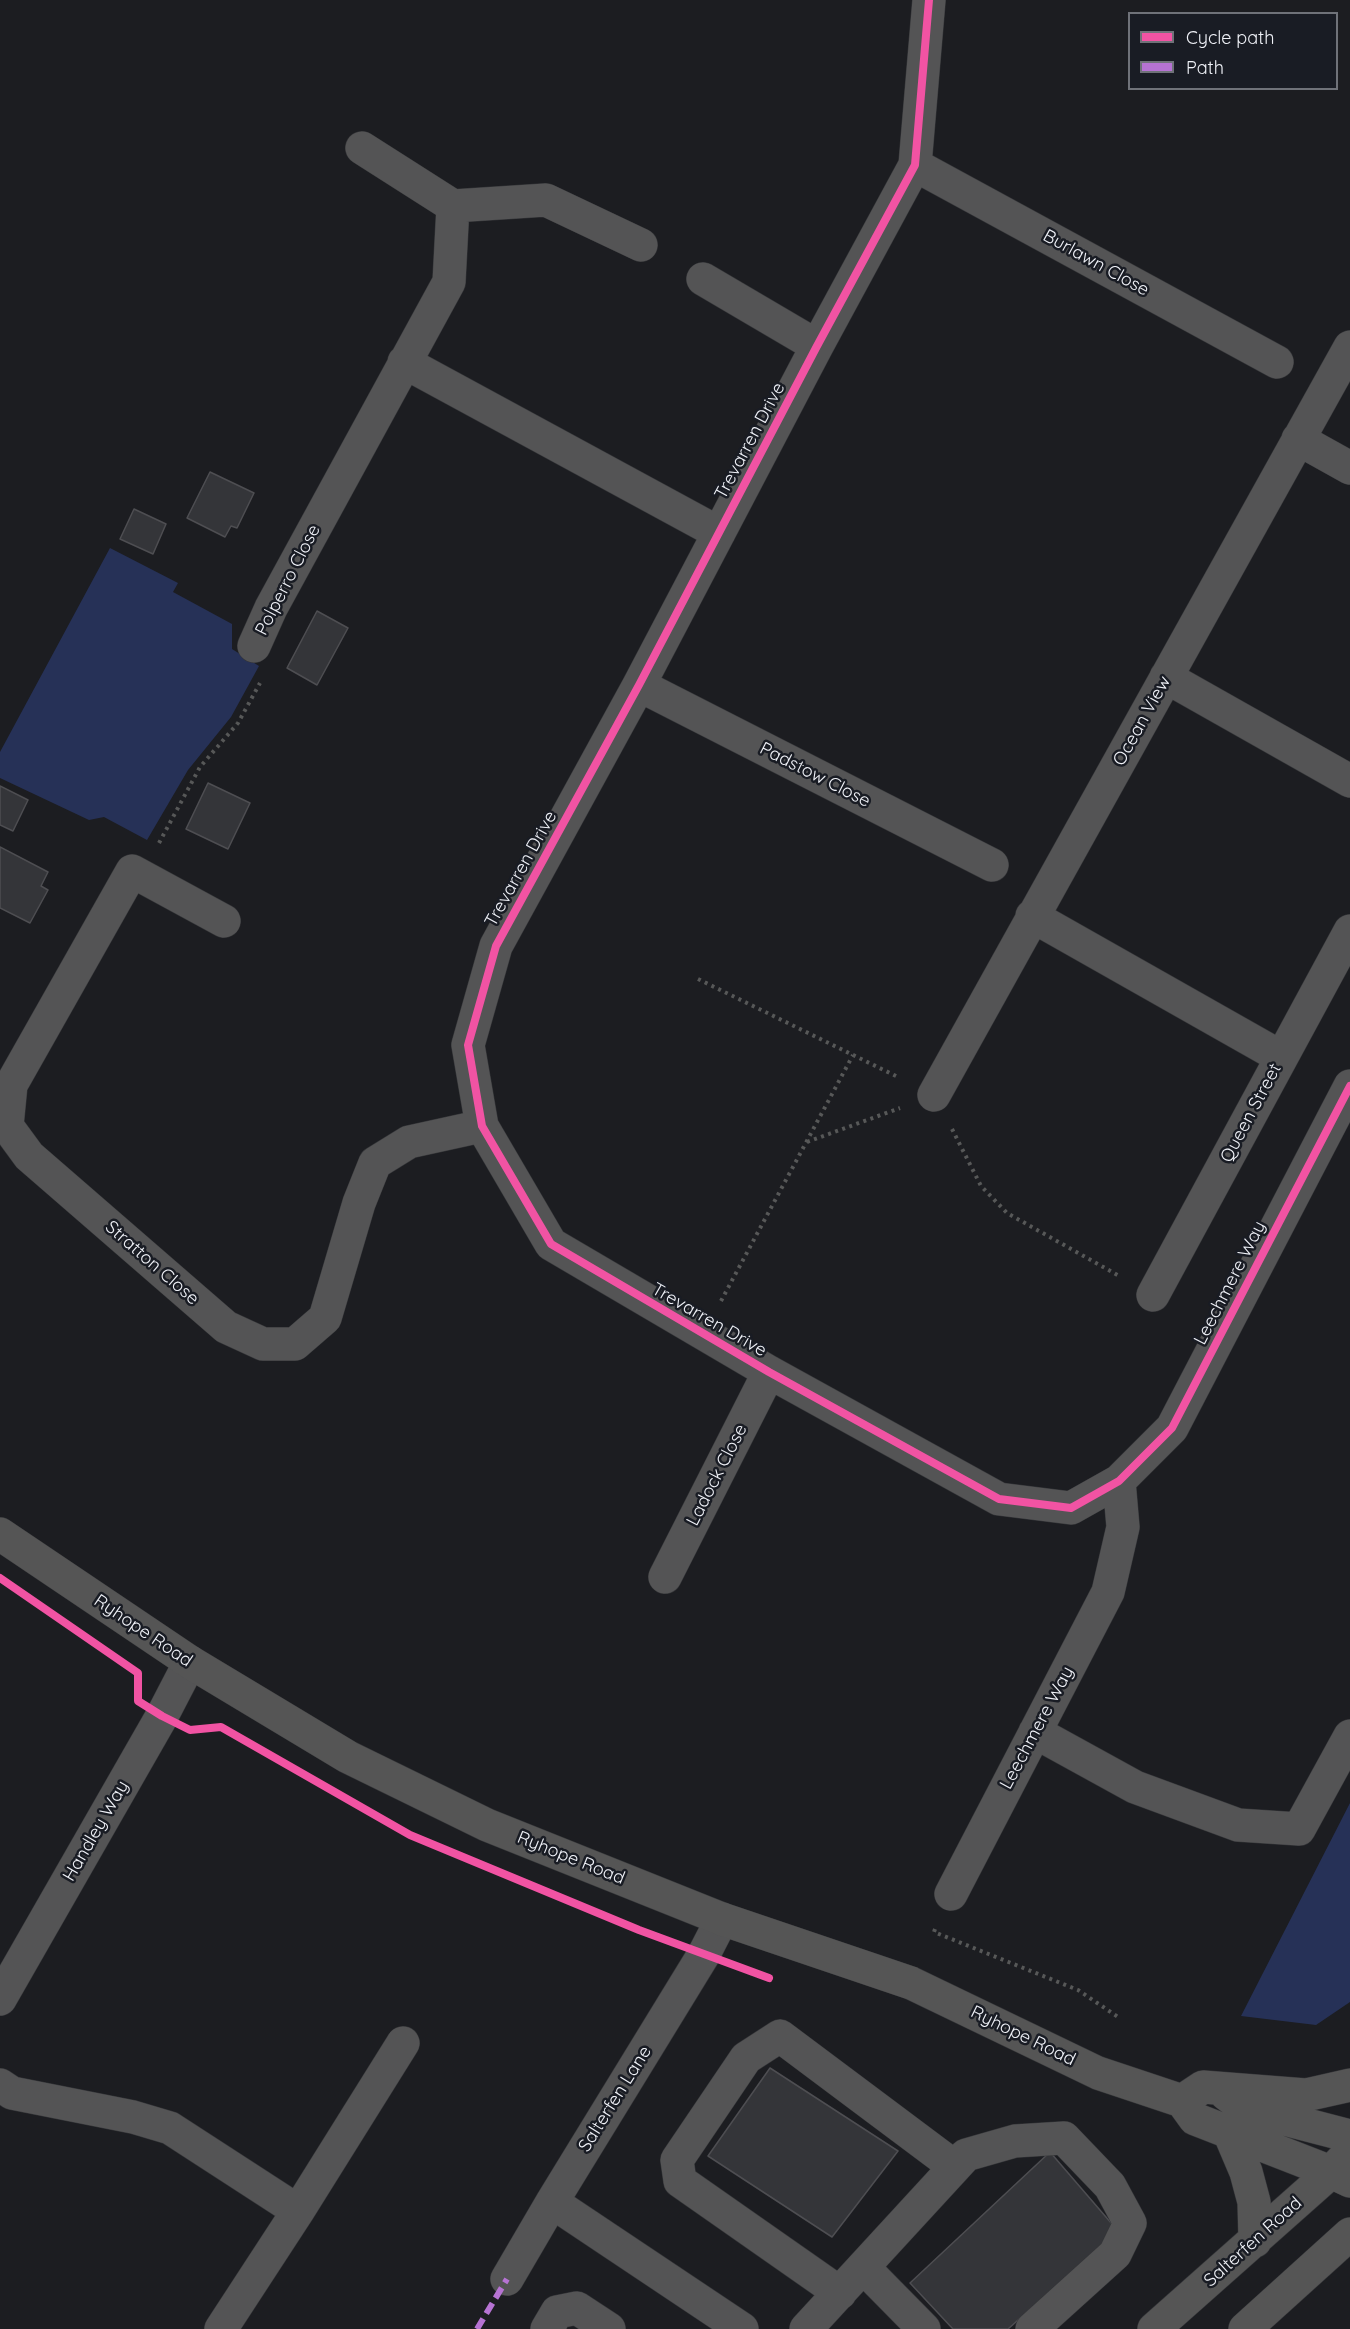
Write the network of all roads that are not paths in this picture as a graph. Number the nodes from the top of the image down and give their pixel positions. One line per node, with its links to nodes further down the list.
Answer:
1 (929, 0): 3 (street, Trevarren Drive)
2 (362, 148): 4 (street)
3 (915, 165): 7 (street, Trevarren Drive); 10 (street, Burlawn Close)
4 (453, 206): 5 (street); 9 (street, Polperro Close)
5 (641, 245)
6 (703, 279): 7 (street)
7 (817, 346): 13 (street, Trevarren Drive)
8 (1350, 347): 11 (street, Ocean View)
9 (404, 362): 13 (street); 14 (street, Polperro Close)
10 (1277, 362)
11 (1298, 439): 12 (street); 15 (street, Ocean View)
12 (1350, 468)
13 (719, 533): 16 (street, Trevarren Drive)
14 (254, 646)
15 (1166, 677): 17 (street); 19 (street, Ocean View)
16 (639, 685): 18 (street, Padstow Close); 25 (street, Trevarren Drive)
17 (1350, 782)
18 (992, 865)
19 (1032, 916): 22 (street); 24 (street, Ocean View)
20 (224, 921): 25 (street, Stratton Close)
21 (1350, 931): 22 (street, Queen Street)
22 (1281, 1057): 26 (street, Queen Street)
23 (1350, 1086): 28 (street, Leechmere Way)
24 (934, 1095)
25 (482, 1126): 27 (street, Trevarren Drive)
26 (1153, 1295)
27 (770, 1372): 28 (street, Trevarren Drive); 30 (street, Ladock Close)
28 (1119, 1481): 32 (street, Leechmere Way)
29 (0, 1534): 31 (main road, Ryhope Road)
30 (665, 1577)
31 (190, 1662): 35 (main road, Ryhope Road); 36 (street, Handley Way)
32 (1035, 1732): 33 (street); 34 (street, Leechmere Way)
33 (1350, 1736)
34 (951, 1894)
35 (722, 1918): 41 (main road, Ryhope Road); 46 (street, Salterfen Lane)
36 (0, 1999)
37 (403, 2043): 47 (street)
38 (0, 2085): 47 (street)
39 (1350, 2085): 40 (main road)
40 (1217, 2088): 41 (main road); 43 (main road)
41 (1182, 2101): 42 (main road, Ryhope Road)
42 (1229, 2132): 45 (main road, Ryhope Road); 49 (main road)
43 (1350, 2136)
44 (955, 2167): 50 (street); 52 (street); 60 (street)
45 (1344, 2168): 49 (main road, Salterfen Road)
46 (552, 2202): 51 (street, Salterfen Lane); 57 (street)
47 (298, 2211): 54 (street)
48 (1350, 2234): 53 (main road)
49 (1255, 2241): 61 (main road, Salterfen Road)
50 (863, 2267): 52 (street); 59 (street)
51 (507, 2279)
52 (840, 2293): 58 (street)
53 (1268, 2317): 62 (main road)
54 (221, 2329)
55 (547, 2329): 56 (street)
56 (609, 2329)
57 (742, 2329)
58 (806, 2329)
59 (924, 2329)
60 (1032, 2329)
61 (1154, 2329)
62 (1245, 2329)

